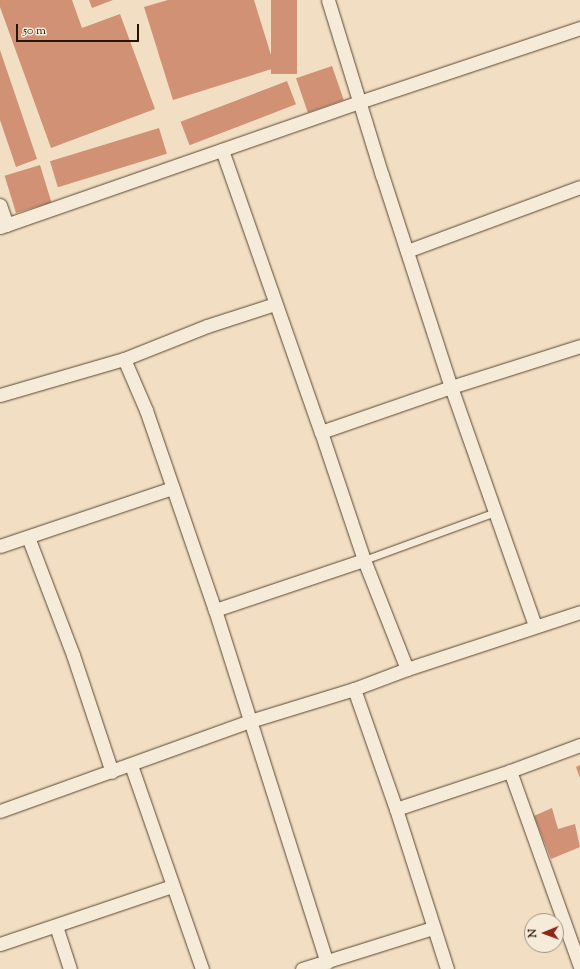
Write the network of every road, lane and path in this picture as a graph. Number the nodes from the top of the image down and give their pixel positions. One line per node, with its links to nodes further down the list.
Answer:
1 (328, 0): 3 (street)
2 (580, 28): 3 (street)
3 (359, 102): 4 (street); 8 (street)
4 (222, 150): 7 (street); 9 (street)
5 (580, 187): 8 (street)
6 (0, 205): 7 (street)
7 (3, 226)
8 (407, 251): 12 (street)
9 (275, 304): 11 (street); 14 (street)
10 (580, 346): 12 (street)
11 (124, 359): 13 (street); 15 (street)
12 (451, 387): 14 (street); 16 (street)
13 (0, 396)
14 (322, 432): 19 (street)
15 (172, 488): 17 (street); 20 (street)
16 (495, 512): 19 (lane); 22 (street)
17 (28, 537): 18 (street); 29 (street)
18 (0, 546)
19 (364, 560): 20 (street); 23 (street)
20 (215, 610): 25 (street)
21 (580, 612): 22 (street)
22 (535, 626): 23 (street)
23 (407, 669): 24 (street)
24 (354, 689): 25 (street); 30 (street)
25 (250, 721): 27 (street); 36 (street)
26 (580, 745): 28 (street)
27 (131, 765): 29 (street); 32 (street)
28 (510, 771): 30 (street); 37 (street)
29 (112, 772): 31 (street)
30 (396, 809): 34 (street)
31 (0, 811)
32 (172, 886): 33 (street); 39 (street)
33 (56, 926): 35 (street); 38 (street)
34 (433, 928): 36 (street); 41 (street)
35 (0, 944)
36 (327, 963): 40 (street)
37 (580, 966)
38 (70, 969)
39 (202, 969)
40 (302, 969)
41 (447, 969)

